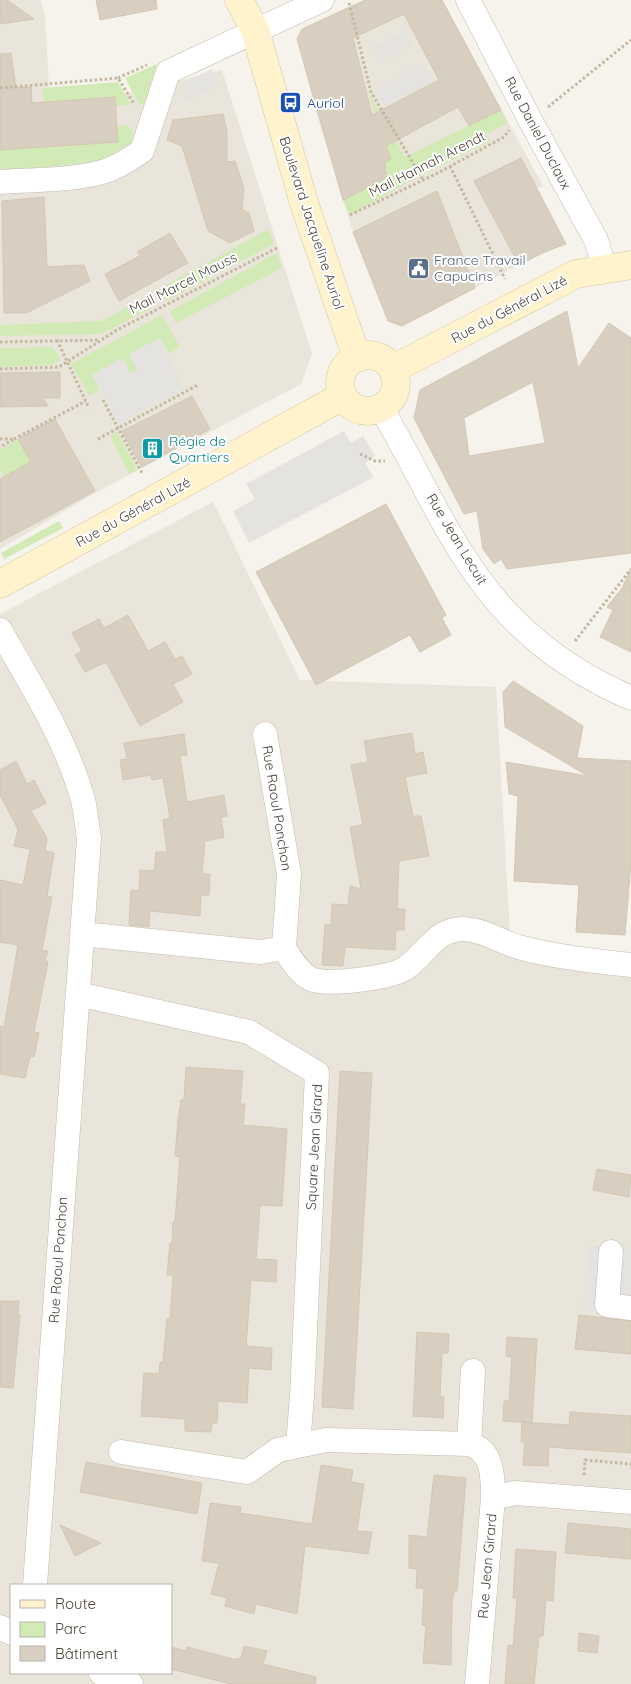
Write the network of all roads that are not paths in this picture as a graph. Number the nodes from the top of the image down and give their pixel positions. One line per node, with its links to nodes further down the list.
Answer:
1 (239, 0): 5 (main road, Boulevard Jacqueline Auriol)
2 (258, 0): 5 (main road, Boulevard Jacqueline Auriol)
3 (322, 0): 5 (street)
4 (468, 0): 8 (street, Rue Daniel Duclaux)
5 (255, 30): 6 (street); 9 (main road, Boulevard Jacqueline Auriol)
6 (0, 182)
7 (631, 265): 8 (main road, Rue du Général Lizé)
8 (604, 267): 10 (main road, Rue du Général Lizé)
9 (357, 358): 10 (main road); 11 (main road)
10 (393, 369): 12 (main road)
11 (344, 396): 12 (main road); 13 (main road, Rue du Général Lizé)
12 (381, 408): 15 (street, Rue Jean Lecuit)
13 (0, 584)
14 (0, 630): 17 (street, Rue Raoul Ponchon)
15 (631, 698)
16 (265, 734): 18 (street, Rue Raoul Ponchon)
17 (82, 934): 18 (street); 20 (street, Rue Raoul Ponchon)
18 (284, 948): 19 (street)
19 (631, 965)
20 (78, 994): 25 (street, Square Jean Girard); 29 (street, Rue Raoul Ponchon)
21 (611, 1252): 22 (street)
22 (631, 1308)
23 (473, 1371): 24 (street)
24 (469, 1444): 25 (street); 27 (street)
25 (298, 1445): 26 (street)
26 (121, 1452)
27 (493, 1498): 28 (street, Rue Jean Girard); 32 (street, Rue Jean Girard)
28 (631, 1502)
29 (35, 1584)
30 (104, 1674): 31 (street)
31 (131, 1684)
32 (477, 1684)

